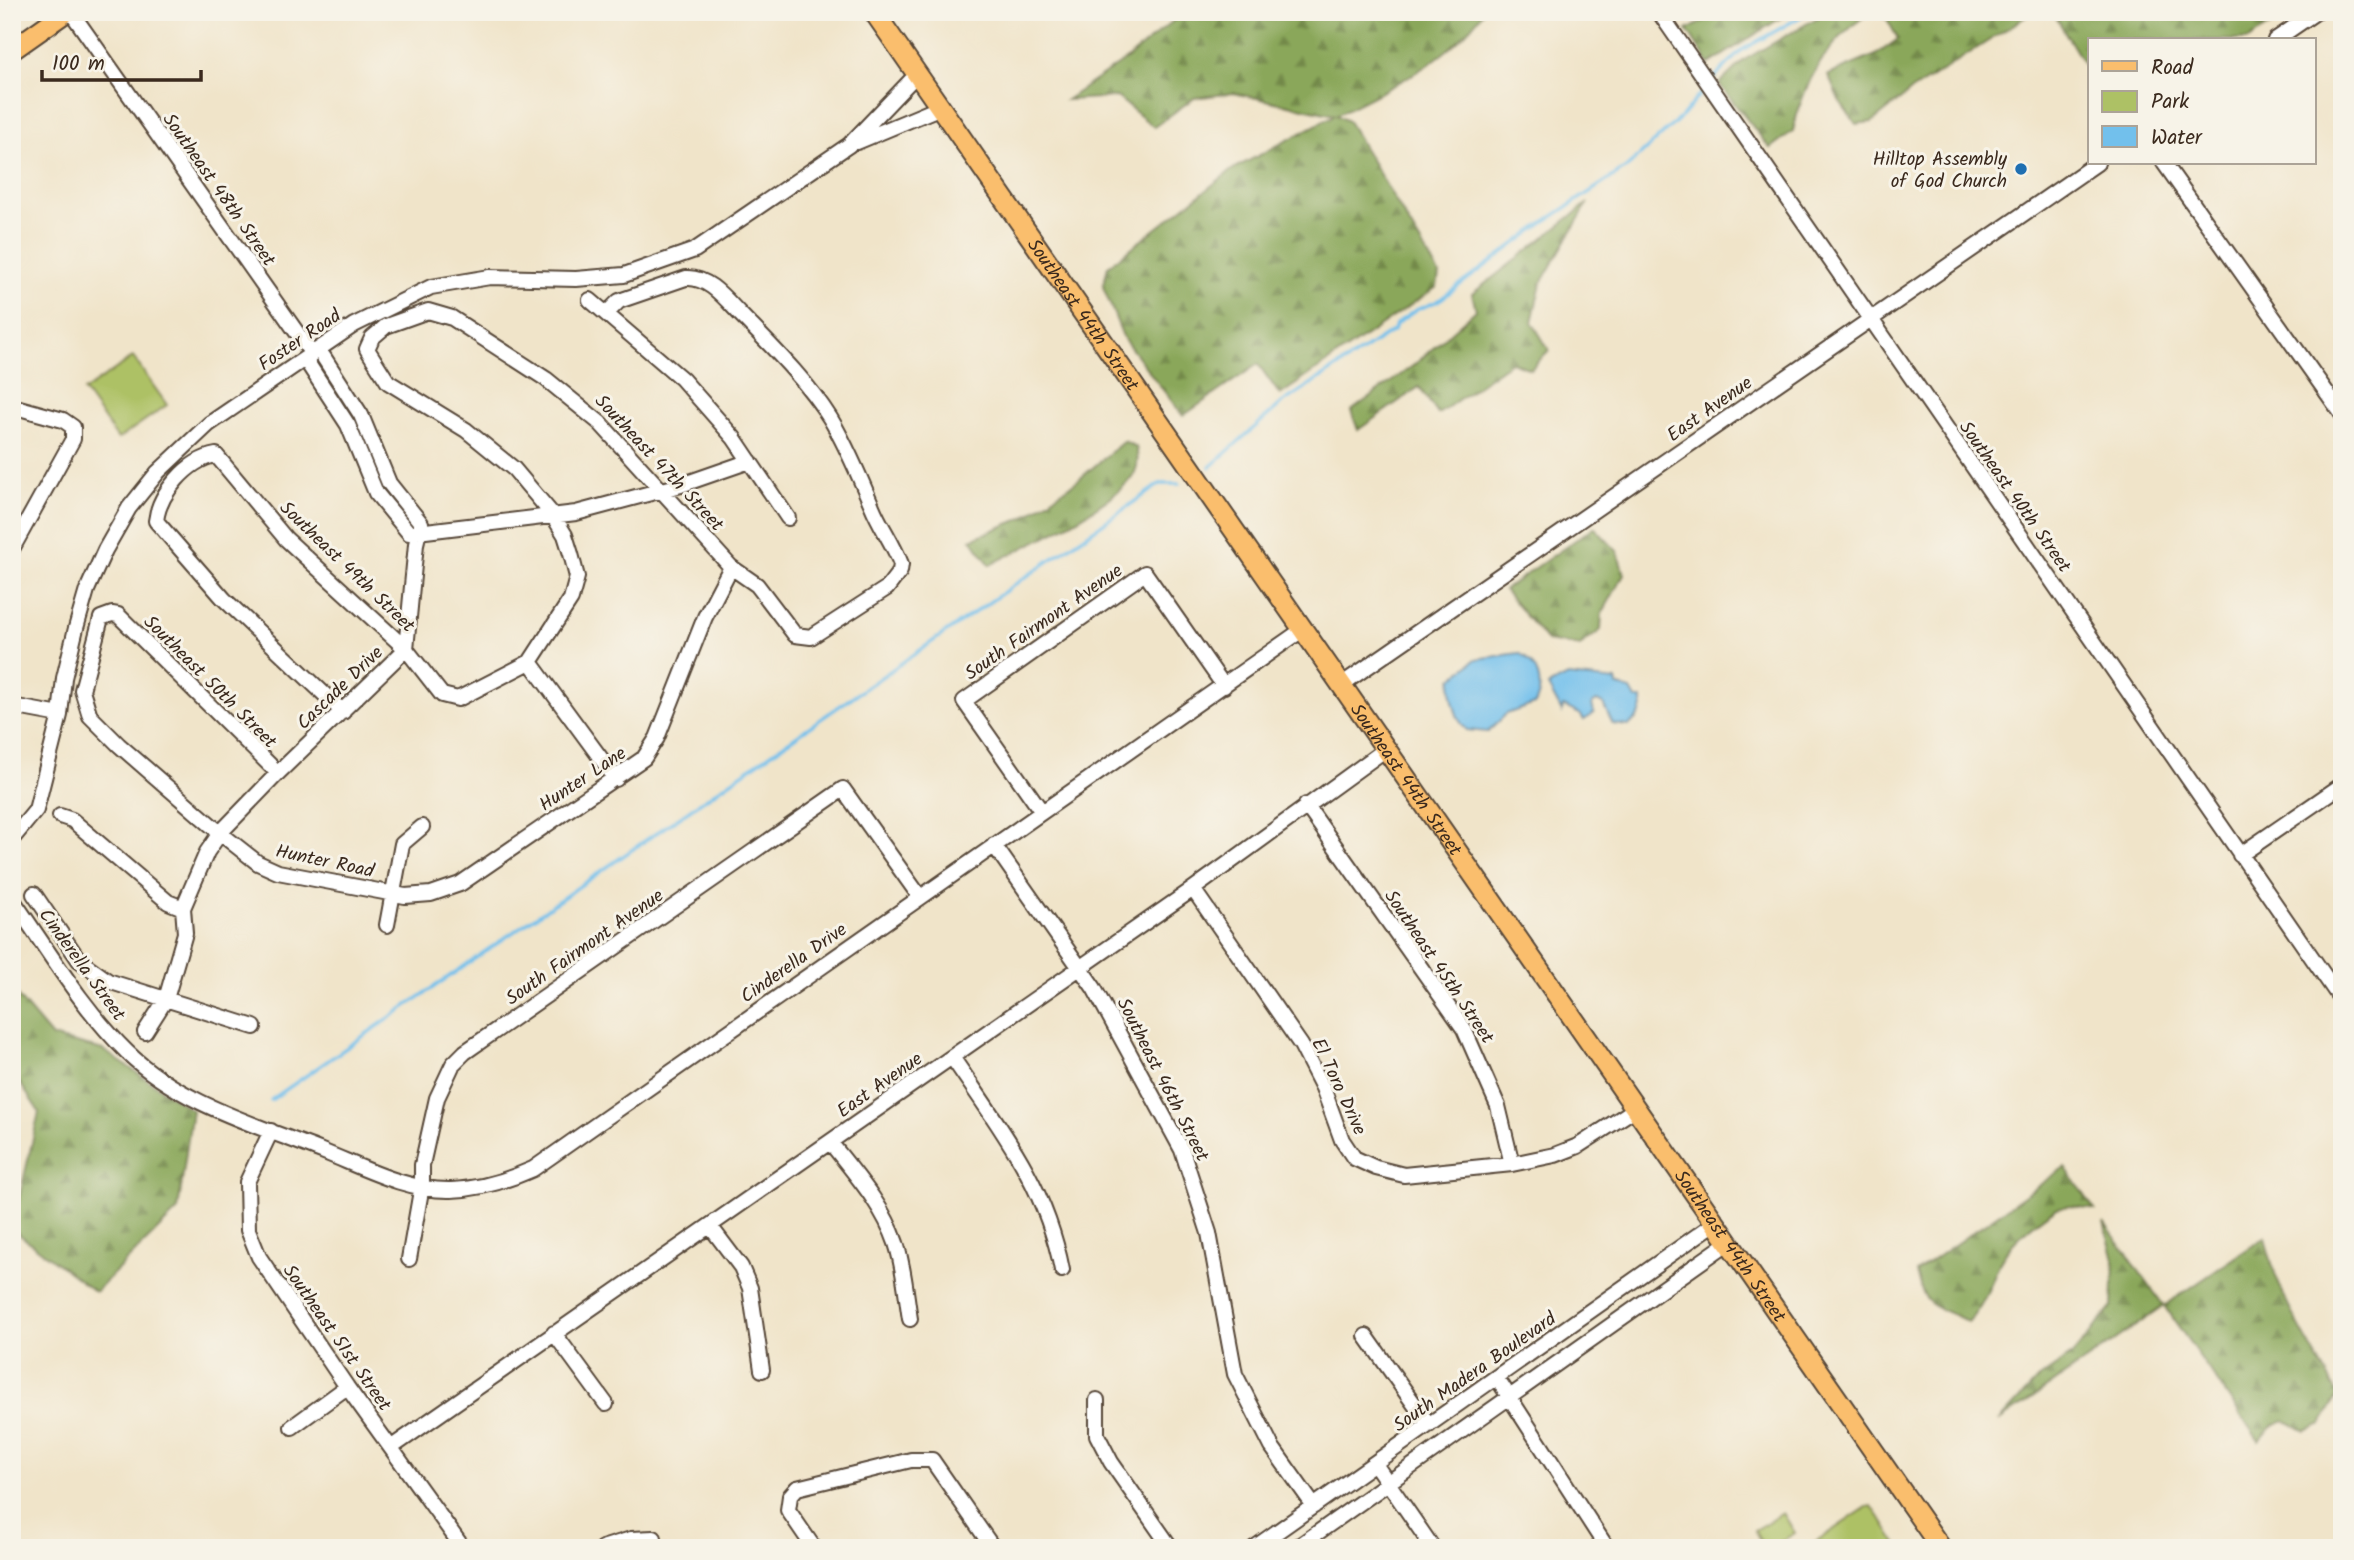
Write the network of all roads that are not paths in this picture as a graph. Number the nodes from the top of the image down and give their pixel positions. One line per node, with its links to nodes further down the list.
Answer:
1 (66, 12): 7 (main road)
2 (71, 12): 16 (street, Southeast 48th Street)
3 (874, 12): 8 (main road, Southeast 44th Street)
4 (1659, 12): 15 (street, Southeast 40th Street)
5 (2316, 12): 6 (street)
6 (2278, 38)
7 (12, 50)
8 (917, 74): 9 (main road, Southeast 44th Street); 10 (street, Foster Road)
9 (941, 107): 10 (street, Foster Road); 27 (main road, Southeast 44th Street)
10 (849, 145): 16 (street, Foster Road)
11 (2097, 164): 15 (street, East Avenue)
12 (2165, 164): 18 (street)
13 (590, 300): 14 (street)
14 (607, 313): 19 (street); 25 (street, Southeast 47th Street)
15 (1870, 320): 31 (street, East Avenue); 46 (street, Southeast 40th Street)
16 (312, 354): 23 (street, Southeast 48th Street); 34 (street, Foster Road)
17 (12, 406): 24 (street)
18 (2342, 414)
19 (750, 461): 20 (street); 22 (street)
20 (663, 489): 21 (street); 21 (street, Southeast 47th Street); 25 (street, Southeast 47th Street)
21 (552, 514): 23 (street); 29 (street)
22 (788, 518)
23 (420, 533): 28 (street, Cascade Drive)
24 (12, 549)
25 (731, 567): 37 (street, Hunter Lane)
26 (118, 615): 36 (street, Southeast 50th Street); 43 (street, Hunter Road)
27 (1302, 629): 30 (street, Cinderella Drive); 31 (main road, Southeast 44th Street)
28 (406, 649): 29 (street); 33 (street, Cascade Drive); 33 (street, Southeast 49th Street)
29 (530, 662): 37 (street)
30 (1224, 685): 40 (street, Cinderella Drive); 40 (street, South Fairmont Avenue)
31 (1341, 685): 35 (main road, Southeast 44th Street)
32 (12, 706): 34 (street)
33 (343, 712): 36 (street, Cascade Drive)
34 (60, 715): 44 (street, Foster Road)
35 (1386, 749): 39 (street, East Avenue); 60 (main road, Southeast 44th Street)
36 (278, 773): 43 (street, Cascade Drive)
37 (616, 779): 49 (street, Hunter Lane)
38 (2342, 785): 46 (street)
39 (1306, 805): 47 (street, East Avenue); 63 (street, Southeast 45th Street)
40 (1042, 812): 45 (street, Cinderella Drive)
41 (61, 816): 52 (street)
42 (422, 827): 49 (street)
43 (220, 833): 49 (street, Hunter Road); 52 (street, Cascade Drive)
44 (12, 839)
45 (994, 845): 50 (street, Cinderella Drive); 54 (street, Southeast 46th Street)
46 (2240, 855): 56 (street, Southeast 40th Street)
47 (1194, 889): 54 (street, East Avenue); 63 (street, El Toro Drive)
48 (34, 894): 55 (street)
49 (391, 894): 53 (street)
50 (920, 897): 64 (street, Cinderella Drive); 64 (street, South Fairmont Avenue)
51 (12, 899): 61 (street, Cinderella Street)
52 (183, 908): 55 (street, Cascade Drive)
53 (387, 925)
54 (1080, 968): 59 (street, East Avenue); 84 (street, Southeast 46th Street)
55 (166, 999): 57 (street); 58 (street, Cascade Drive)
56 (2342, 1001)
57 (254, 1027)
58 (145, 1032)
59 (951, 1057): 62 (street, East Avenue); 69 (street)
60 (1635, 1109): 63 (street, El Toro Drive); 65 (main road, Southeast 44th Street)
61 (271, 1131): 64 (street, Cinderella Drive); 75 (street, Southeast 51st Street)
62 (830, 1142): 66 (street, East Avenue); 70 (street)
63 (1512, 1164)
64 (422, 1185): 68 (street, South Fairmont Avenue)
65 (1715, 1223): 67 (main road, Southeast 44th Street); 74 (street, South Madera Boulevard)
66 (710, 1226): 71 (street, East Avenue); 73 (street)
67 (1729, 1242): 76 (street); 95 (main road, Southeast 44th Street)
68 (409, 1259)
69 (1062, 1270)
70 (910, 1319)
71 (554, 1332): 78 (street); 81 (street, East Avenue)
72 (1366, 1336): 79 (street)
73 (762, 1370)
74 (1497, 1378): 76 (street); 79 (street, South Madera Boulevard)
75 (347, 1387): 80 (street); 81 (street, Southeast 51st Street)
76 (1509, 1398): 83 (street); 94 (street)
77 (1097, 1400): 90 (street)
78 (606, 1404)
79 (1429, 1426): 82 (street, South Madera Boulevard)
80 (292, 1427)
81 (392, 1447): 86 (street, Southeast 51st Street)
82 (1375, 1464): 83 (street); 84 (street, South Madera Boulevard)
83 (1388, 1482): 92 (street); 93 (street)
84 (1314, 1506): 91 (street, South Madera Boulevard)
85 (655, 1543): 87 (street)
86 (463, 1548)
87 (602, 1548)
88 (814, 1548): 89 (street)
89 (993, 1548)
90 (1171, 1548)
91 (1254, 1548)
92 (1296, 1548)
93 (1433, 1548)
94 (1607, 1548)
95 (1941, 1548)

